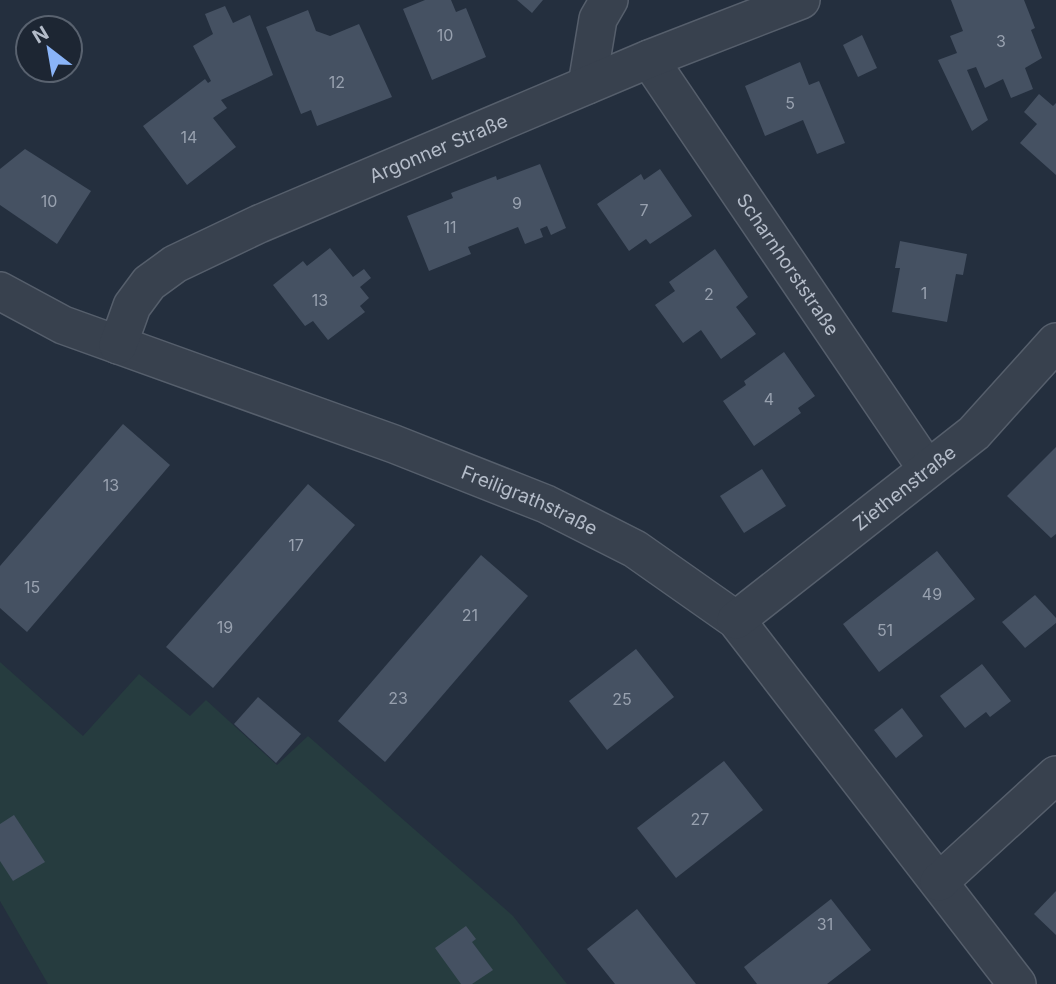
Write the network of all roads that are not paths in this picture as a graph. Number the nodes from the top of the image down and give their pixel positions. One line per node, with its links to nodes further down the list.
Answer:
1 (609, 0): 4 (street)
2 (801, 0): 3 (street, Argonner Straße)
3 (649, 59): 4 (street, Argonner Straße); 8 (street, Scharnhorststraße)
4 (587, 85): 7 (street, Argonner Straße)
5 (0, 291): 7 (street, Freiligrathstraße)
6 (1056, 342): 8 (street, Ziethenstraße)
7 (118, 345): 9 (street, Freiligrathstraße)
8 (927, 469): 9 (street, Ziethenstraße)
9 (736, 620): 11 (street, Freiligrathstraße)
10 (1056, 775): 11 (street)
11 (939, 882): 12 (street, Freiligrathstraße)
12 (1017, 984)

